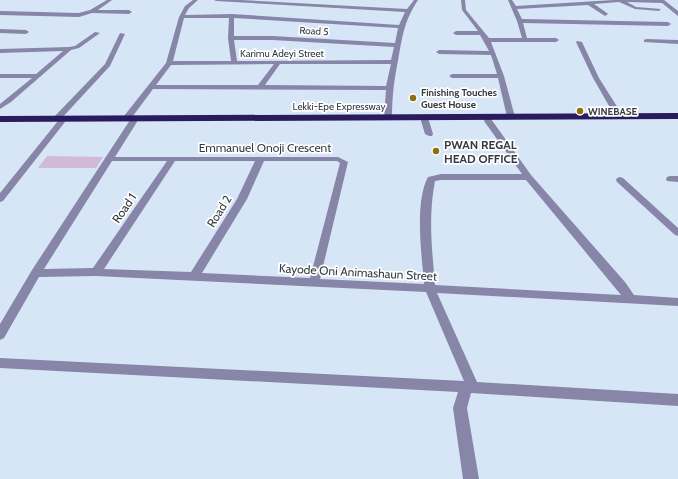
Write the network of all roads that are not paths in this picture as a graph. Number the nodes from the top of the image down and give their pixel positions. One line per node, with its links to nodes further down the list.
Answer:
1 (110, 0): 17 (street)
2 (140, 0): 3 (street)
3 (151, 0)
4 (196, 0): 23 (street)
5 (216, 0): 16 (street)
6 (416, 0): 16 (street)
7 (463, 0): 31 (street)
8 (510, 0): 14 (street)
9 (601, 1): 10 (street); 13 (street)
10 (622, 1): 11 (street); 15 (street)
11 (662, 1): 19 (street)
12 (557, 2): 13 (street); 14 (street)
13 (589, 3): 21 (street)
14 (514, 8): 24 (street)
15 (659, 10)
16 (408, 11): 26 (street)
17 (91, 12): 18 (street); 20 (street)
18 (129, 12)
19 (677, 12)
20 (0, 13)
21 (605, 14)
22 (232, 16): 23 (street); 26 (street); 33 (street)
23 (182, 17): 46 (street)
24 (520, 22): 25 (street); 35 (street)
25 (668, 24)
26 (401, 28): 40 (street)
27 (0, 32): 28 (street)
28 (26, 32)
29 (97, 33): 41 (street)
30 (456, 33): 31 (street)
31 (482, 33): 34 (street)
32 (122, 34): 65 (street)
33 (231, 38): 40 (street, Road 5); 47 (street)
34 (487, 40): 35 (street); 44 (street)
35 (525, 40): 36 (street)
36 (556, 40)
37 (646, 41): 39 (street)
38 (579, 42): 57 (street)
39 (678, 42)
40 (397, 45): 45 (street)
41 (69, 49): 42 (street); 50 (street)
42 (0, 51)
43 (439, 52): 44 (street)
44 (493, 53): 52 (street)
45 (394, 62): 48 (street, Karimu Adeyi Street); 55 (street)
46 (169, 63): 47 (street, Karimu Adeyi Street); 53 (street)
47 (234, 63): 48 (street, Karimu Adeyi Street)
48 (278, 63): 54 (street)
49 (0, 76): 50 (street)
50 (36, 76): 56 (street)
51 (452, 76): 52 (street)
52 (501, 76): 60 (street)
53 (150, 88): 54 (street); 62 (street)
54 (260, 88): 55 (street)
55 (389, 88): 59 (street)
56 (0, 107)
57 (619, 116): 58 (highway, Lekki-Epe Expressway); 60 (highway, Lekki-Epe Expressway)
58 (678, 116)
59 (388, 117): 60 (highway, Lekki-Epe Expressway); 63 (highway, Lekki-Epe Expressway)
60 (511, 117)
61 (0, 119): 65 (highway, Lekki-Epe Expressway)
62 (130, 120): 63 (highway, Lekki-Epe Expressway); 65 (highway, Lekki-Epe Expressway); 71 (street)
63 (213, 120): 66 (highway, Lekki-Epe Expressway)
64 (678, 120): 67 (highway, Lekki-Epe Expressway)
65 (59, 121): 68 (highway, Lekki-Epe Expressway); 75 (street)
66 (425, 122): 67 (highway, Lekki-Epe Expressway); 69 (street)
67 (488, 122): 73 (street)
68 (0, 123)
69 (429, 134)
70 (261, 158): 72 (street, Emmanuel Onoji Crescent); 79 (street, Road 2); 80 (street, Emmanuel Onoji Crescent)
71 (109, 159): 72 (street, Emmanuel Onoji Crescent); 78 (street)
72 (173, 159): 77 (street, Road 1)
73 (528, 178): 81 (street); 82 (street)
74 (620, 180): 76 (street)
75 (0, 199)
76 (678, 233)
77 (96, 272): 78 (street, Kayode Oni Animashaun Street); 79 (street, Kayode Oni Animashaun Street)
78 (36, 273): 84 (street)
79 (194, 276): 80 (street, Kayode Oni Animashaun Street)
80 (314, 282): 81 (street, Kayode Oni Animashaun Street)
81 (430, 290): 82 (street, Kayode Oni Animashaun Street); 86 (street)
82 (630, 299): 83 (street, Kayode Oni Animashaun Street)
83 (678, 302)
84 (0, 335)
85 (0, 363): 86 (street)
86 (470, 386): 87 (street); 88 (street)
87 (678, 400)
88 (471, 479)

